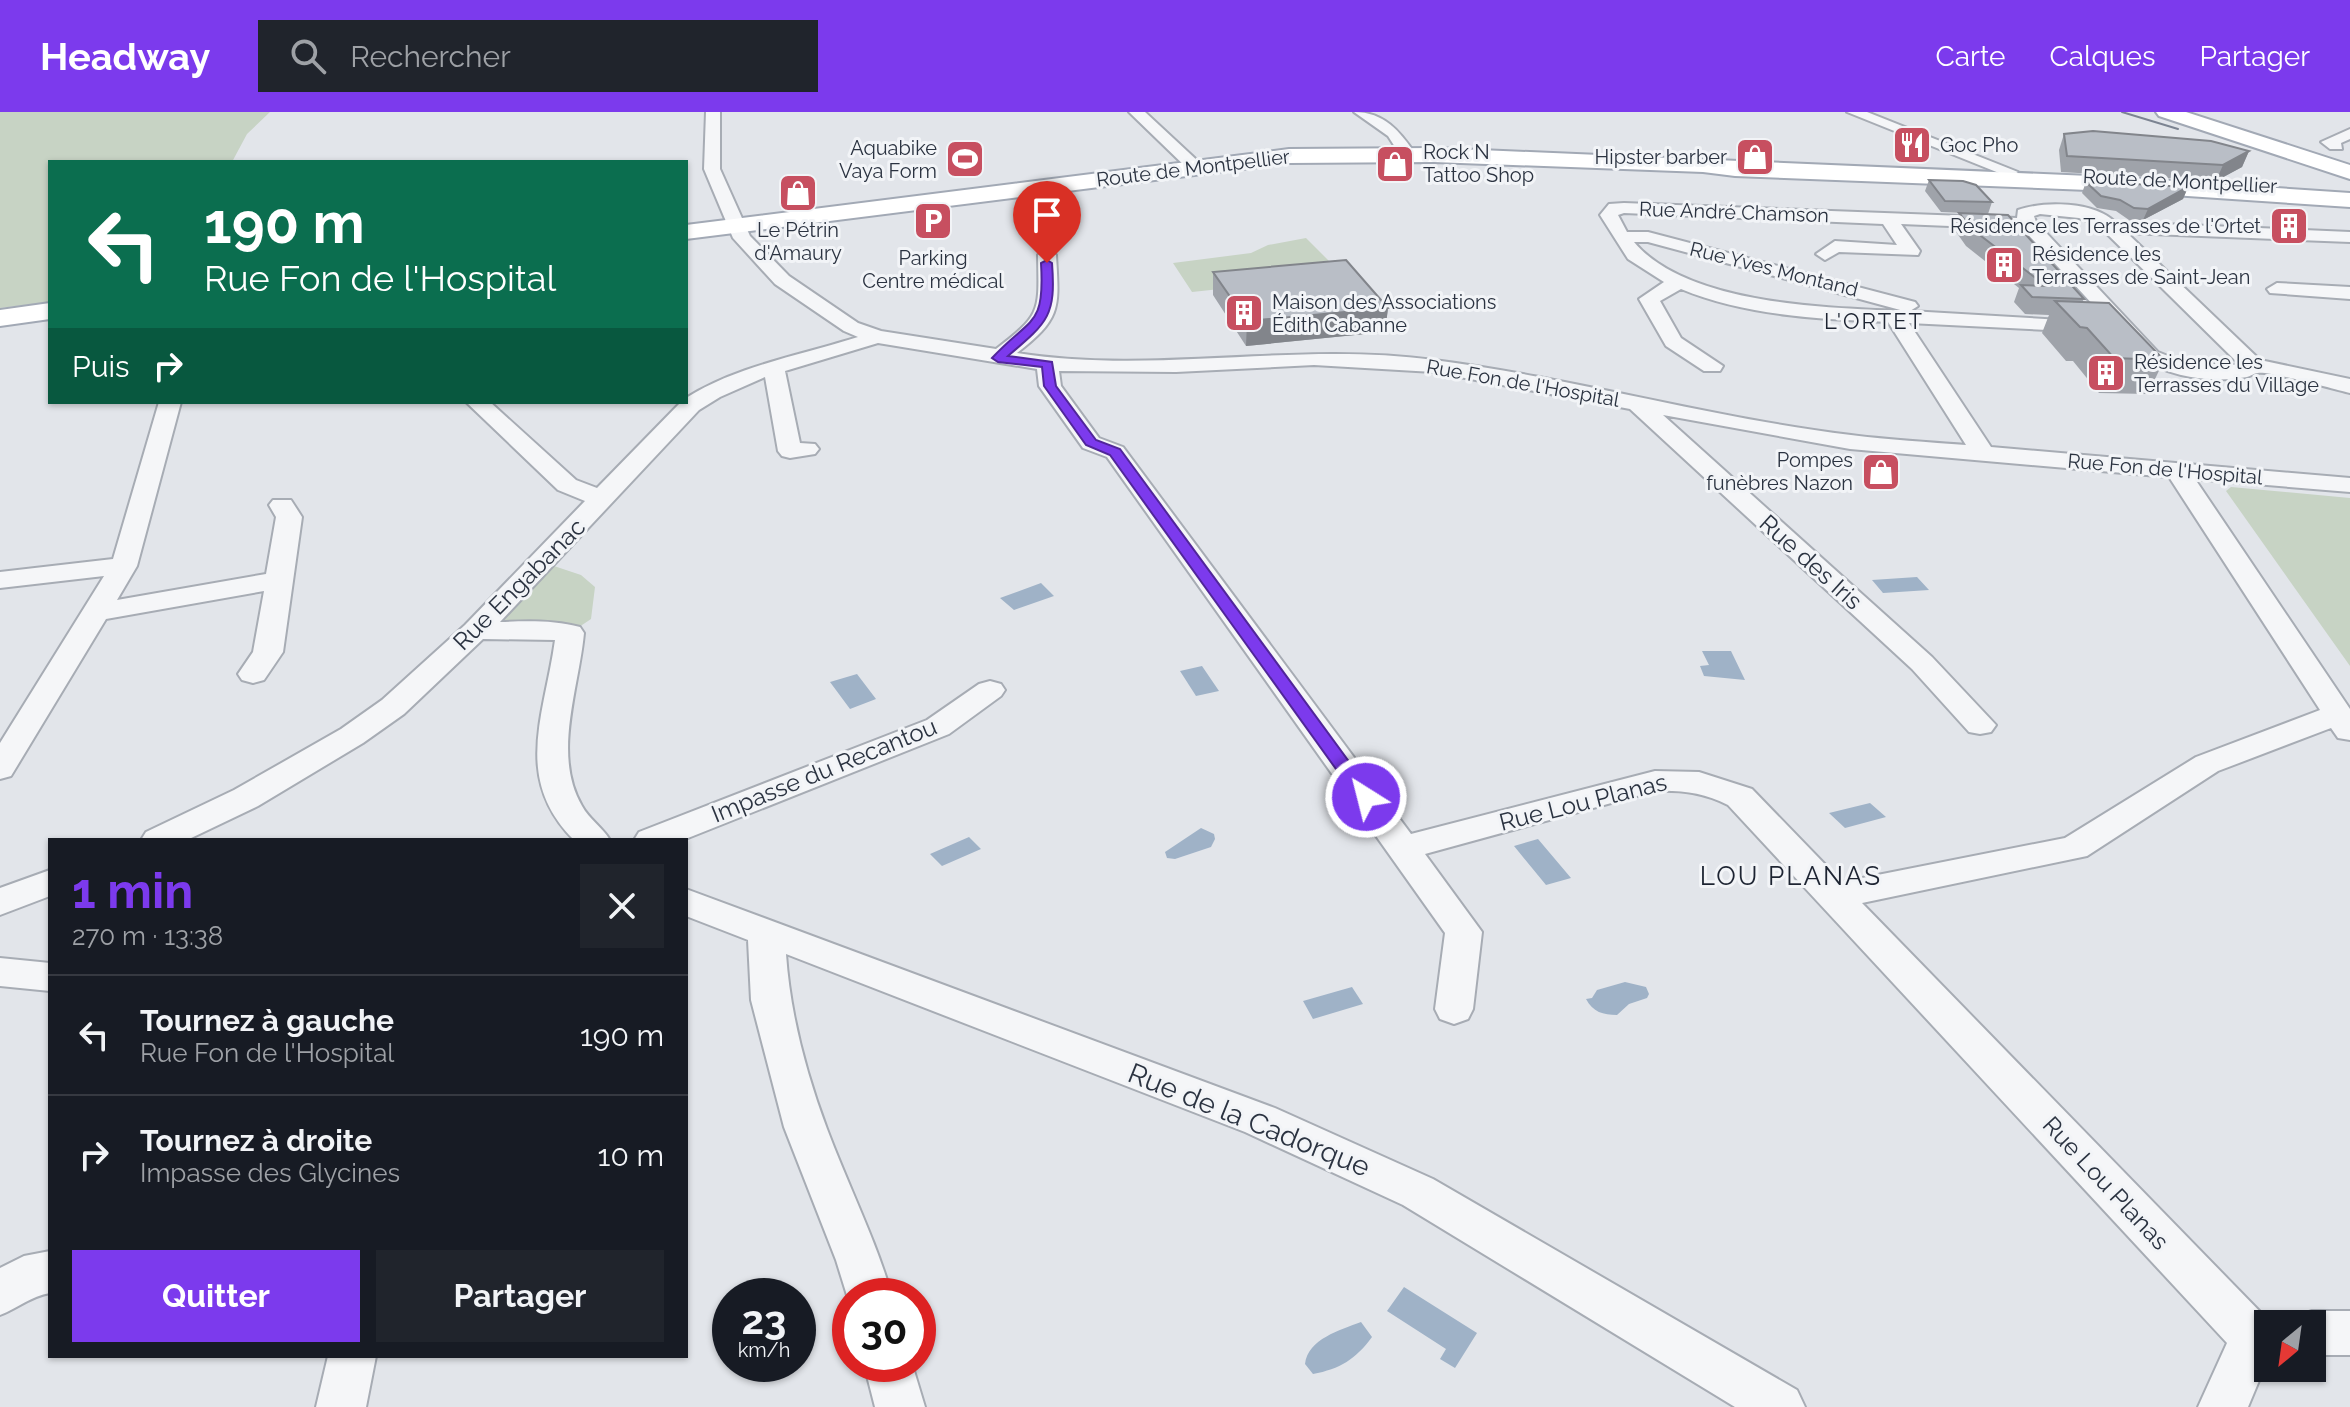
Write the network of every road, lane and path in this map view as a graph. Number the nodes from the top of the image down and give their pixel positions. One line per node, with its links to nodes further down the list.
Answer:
1 (713, 112): 17 (street, Rue Fon de l'Hospital)
2 (1136, 112): 9 (street)
3 (1361, 112): 8 (street)
4 (1854, 112): 11 (street)
5 (2166, 112): 10 (main road)
6 (2192, 112): 7 (main road)
7 (2345, 143)
8 (1408, 155): 9 (main road, Route de Montpellier); 11 (main road, Route de Montpellier)
9 (1195, 167): 17 (main road, Route de Montpellier)
10 (2350, 172)
11 (2015, 176): 12 (main road, Route de Montpellier); 13 (main road, Route de Montpellier); 14 (street); 15 (street)
12 (2350, 191)
13 (2350, 200)
14 (2064, 210): 15 (street, Rue André Chamson); 18 (street)
15 (2033, 217): 16 (street, Rue André Chamson); 31 (street)
16 (1888, 218): 20 (street, Rue André Chamson); 22 (street)
17 (736, 225): 19 (main road, Route de Montpellier); 32 (street, Rue Fon de l'Hospital)
18 (2112, 227): 21 (street); 35 (street)
19 (688, 232)
20 (1621, 237): 24 (street, Rue André Chamson); 30 (street, Rue Yves Montand)
21 (2350, 237)
22 (1825, 254)
23 (1047, 255): 33 (street)
24 (1680, 281): 28 (street, Rue André Chamson); 36 (street)
25 (2277, 289): 26 (street)
26 (2350, 293)
27 (48, 311): 29 (main road)
28 (1895, 317): 30 (street, Rue André Chamson); 43 (street)
29 (0, 318)
30 (1919, 318): 31 (street, Rue André Chamson)
31 (2124, 328): 35 (street)
32 (877, 337): 33 (street, Rue Fon de l'Hospital); 37 (street, Rue Engabanac)
33 (998, 358): 34 (street, Rue Fon de l'Hospital)
34 (1047, 364): 41 (street, Rue Fon de l'Hospital); 61 (street)
35 (2253, 365): 38 (street)
36 (1712, 366)
37 (774, 369): 42 (street); 46 (street, Rue Engabanac)
38 (2350, 386)
39 (169, 404): 48 (street)
40 (479, 404): 46 (street)
41 (1638, 404): 43 (street, Rue Fon de l'Hospital); 56 (street, Rue des Iris)
42 (807, 449)
43 (1983, 453): 44 (street, Rue Fon de l'Hospital)
44 (2177, 470): 45 (street, Rue Fon de l'Hospital); 55 (street)
45 (2350, 485)
46 (602, 499): 52 (street, Rue Engabanac)
47 (282, 505): 50 (street)
48 (124, 566): 49 (street); 51 (street)
49 (0, 580)
50 (279, 580): 51 (street); 53 (street)
51 (97, 612): 57 (street)
52 (475, 631): 58 (street, Rue Engabanac); 59 (street)
53 (253, 674)
54 (990, 690): 60 (street, Impasse du Recantou)
55 (2343, 724): 63 (street)
56 (1980, 725)
57 (0, 769)
58 (162, 838)
59 (591, 838)
60 (656, 838)
61 (1403, 848): 63 (street, Rue Lou Planas); 69 (street)
62 (48, 883): 64 (street)
63 (1834, 896): 73 (street, Rue Lou Planas)
64 (0, 902)
65 (688, 903): 66 (street, Rue de la Cadorque)
66 (766, 933): 71 (street); 81 (street, Rue de la Cadorque)
67 (0, 972): 68 (street)
68 (48, 977)
69 (1454, 1009)
70 (48, 1272): 72 (street)
71 (864, 1278)
72 (0, 1294)
73 (2254, 1331)
74 (2326, 1333): 75 (street)
75 (2350, 1333)
76 (2254, 1351): 82 (street, Rue Lou Planas)
77 (352, 1358): 79 (street)
78 (893, 1382): 80 (street)
79 (341, 1407)
80 (900, 1407)
81 (1780, 1407)
82 (2223, 1407)

